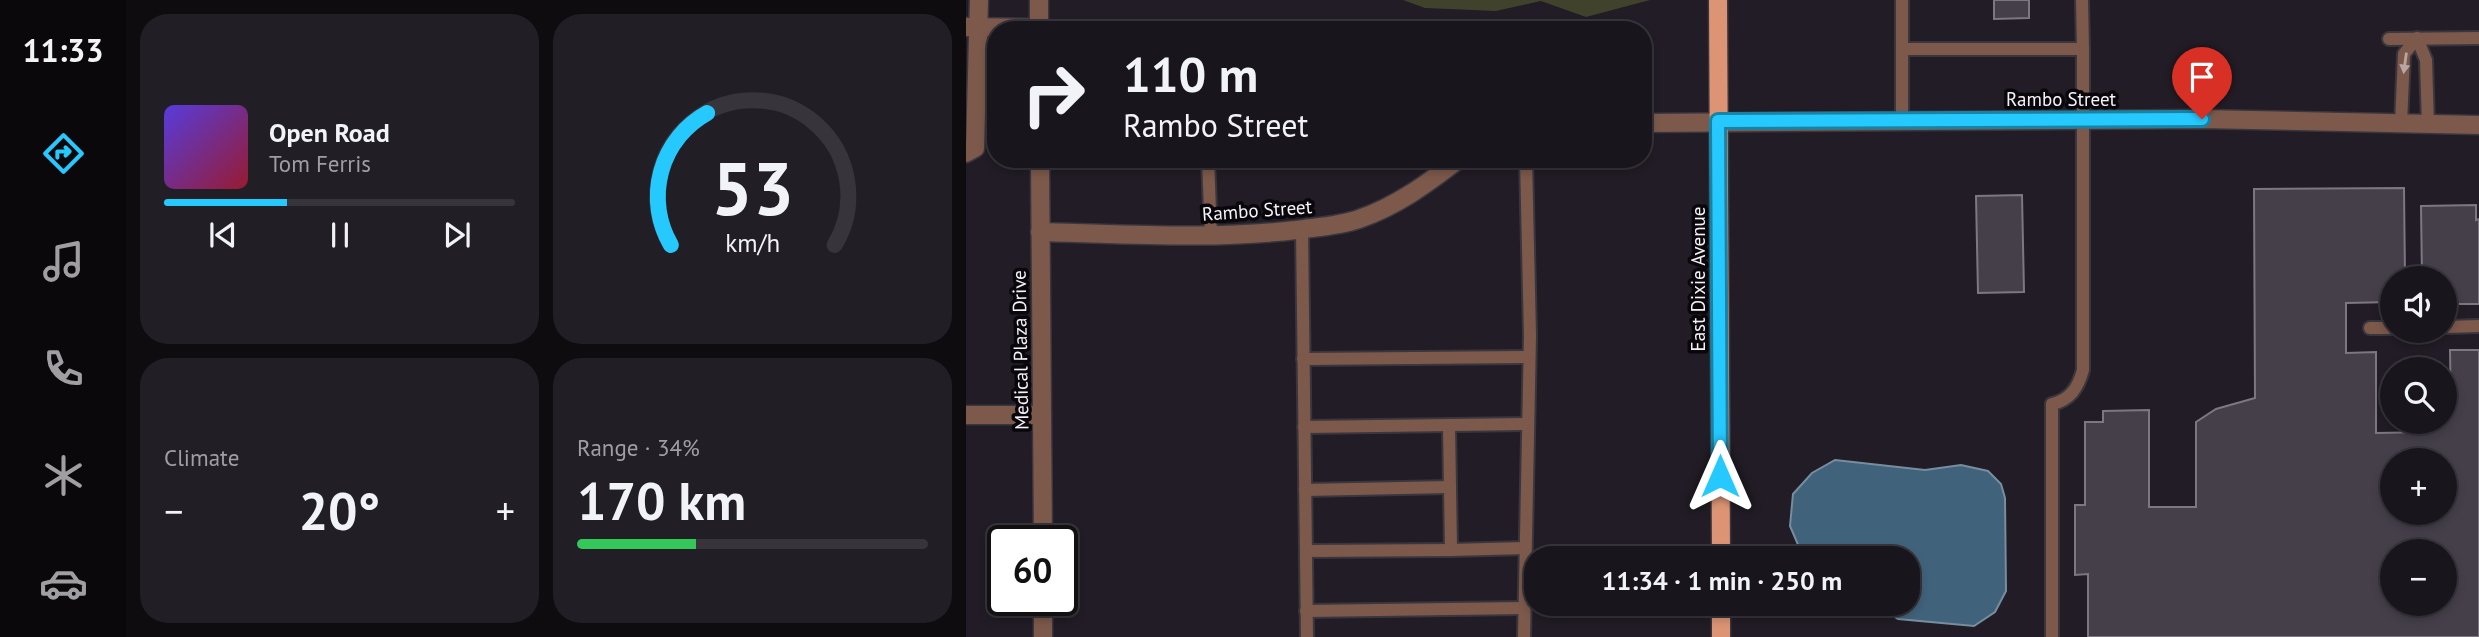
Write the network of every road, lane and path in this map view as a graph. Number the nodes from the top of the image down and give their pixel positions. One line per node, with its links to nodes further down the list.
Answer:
1 (979, 0): 7 (street)
2 (1039, 0): 6 (street)
3 (1718, 0): 15 (main road, East Dixie Avenue)
4 (1902, 0): 11 (lane)
5 (2082, 0): 12 (lane)
6 (1039, 21)
7 (972, 27): 20 (street)
8 (2389, 38): 9 (lane)
9 (2417, 38): 10 (lane); 17 (lane, one-way to 17); 18 (lane)
10 (2479, 38)
11 (1902, 49): 12 (lane); 13 (lane)
12 (2083, 50): 14 (lane)
13 (1902, 120): 14 (street, Rambo Street); 15 (street, Rambo Street)
14 (2082, 120): 17 (street, Rambo Street); 56 (lane)
15 (1718, 121): 16 (street, Rambo Street); 43 (main road, East Dixie Avenue)
16 (1652, 123)
17 (2401, 124): 18 (street, Rambo Street)
18 (2428, 125): 19 (street, Rambo Street)
19 (2479, 125)
20 (966, 153)
21 (1040, 168): 26 (street, Medical Plaza Drive)
22 (1208, 168): 27 (lane)
23 (1447, 168): 25 (street, Rambo Street)
24 (1526, 168): 32 (lane)
25 (1302, 229): 27 (street, Rambo Street); 33 (lane)
26 (1040, 232): 27 (street, Rambo Street); 35 (street, Medical Plaza Drive)
27 (1211, 236)
28 (2479, 326): 29 (lane)
29 (2457, 327)
30 (2370, 328): 31 (lane)
31 (2380, 328)
32 (1530, 357): 33 (lane); 36 (lane)
33 (1303, 359): 38 (lane)
34 (966, 415): 35 (street)
35 (1042, 415): 41 (street, Medical Plaza Drive)
36 (1528, 424): 37 (lane); 42 (lane)
37 (1449, 425): 38 (lane); 39 (lane)
38 (1304, 427): 40 (lane)
39 (1450, 487): 40 (lane); 46 (lane)
40 (1305, 490): 45 (lane)
41 (1043, 525)
42 (1525, 546)
43 (1721, 546)
44 (1524, 548): 46 (lane)
45 (1306, 551): 46 (lane); 48 (lane)
46 (1451, 551)
47 (1524, 608): 48 (lane)
48 (1306, 611): 53 (lane)
49 (1043, 616): 52 (street)
50 (1524, 616): 54 (lane)
51 (1721, 616): 55 (main road)
52 (1043, 637)
53 (1307, 637)
54 (1524, 637)
55 (1721, 637)
56 (2052, 637)

